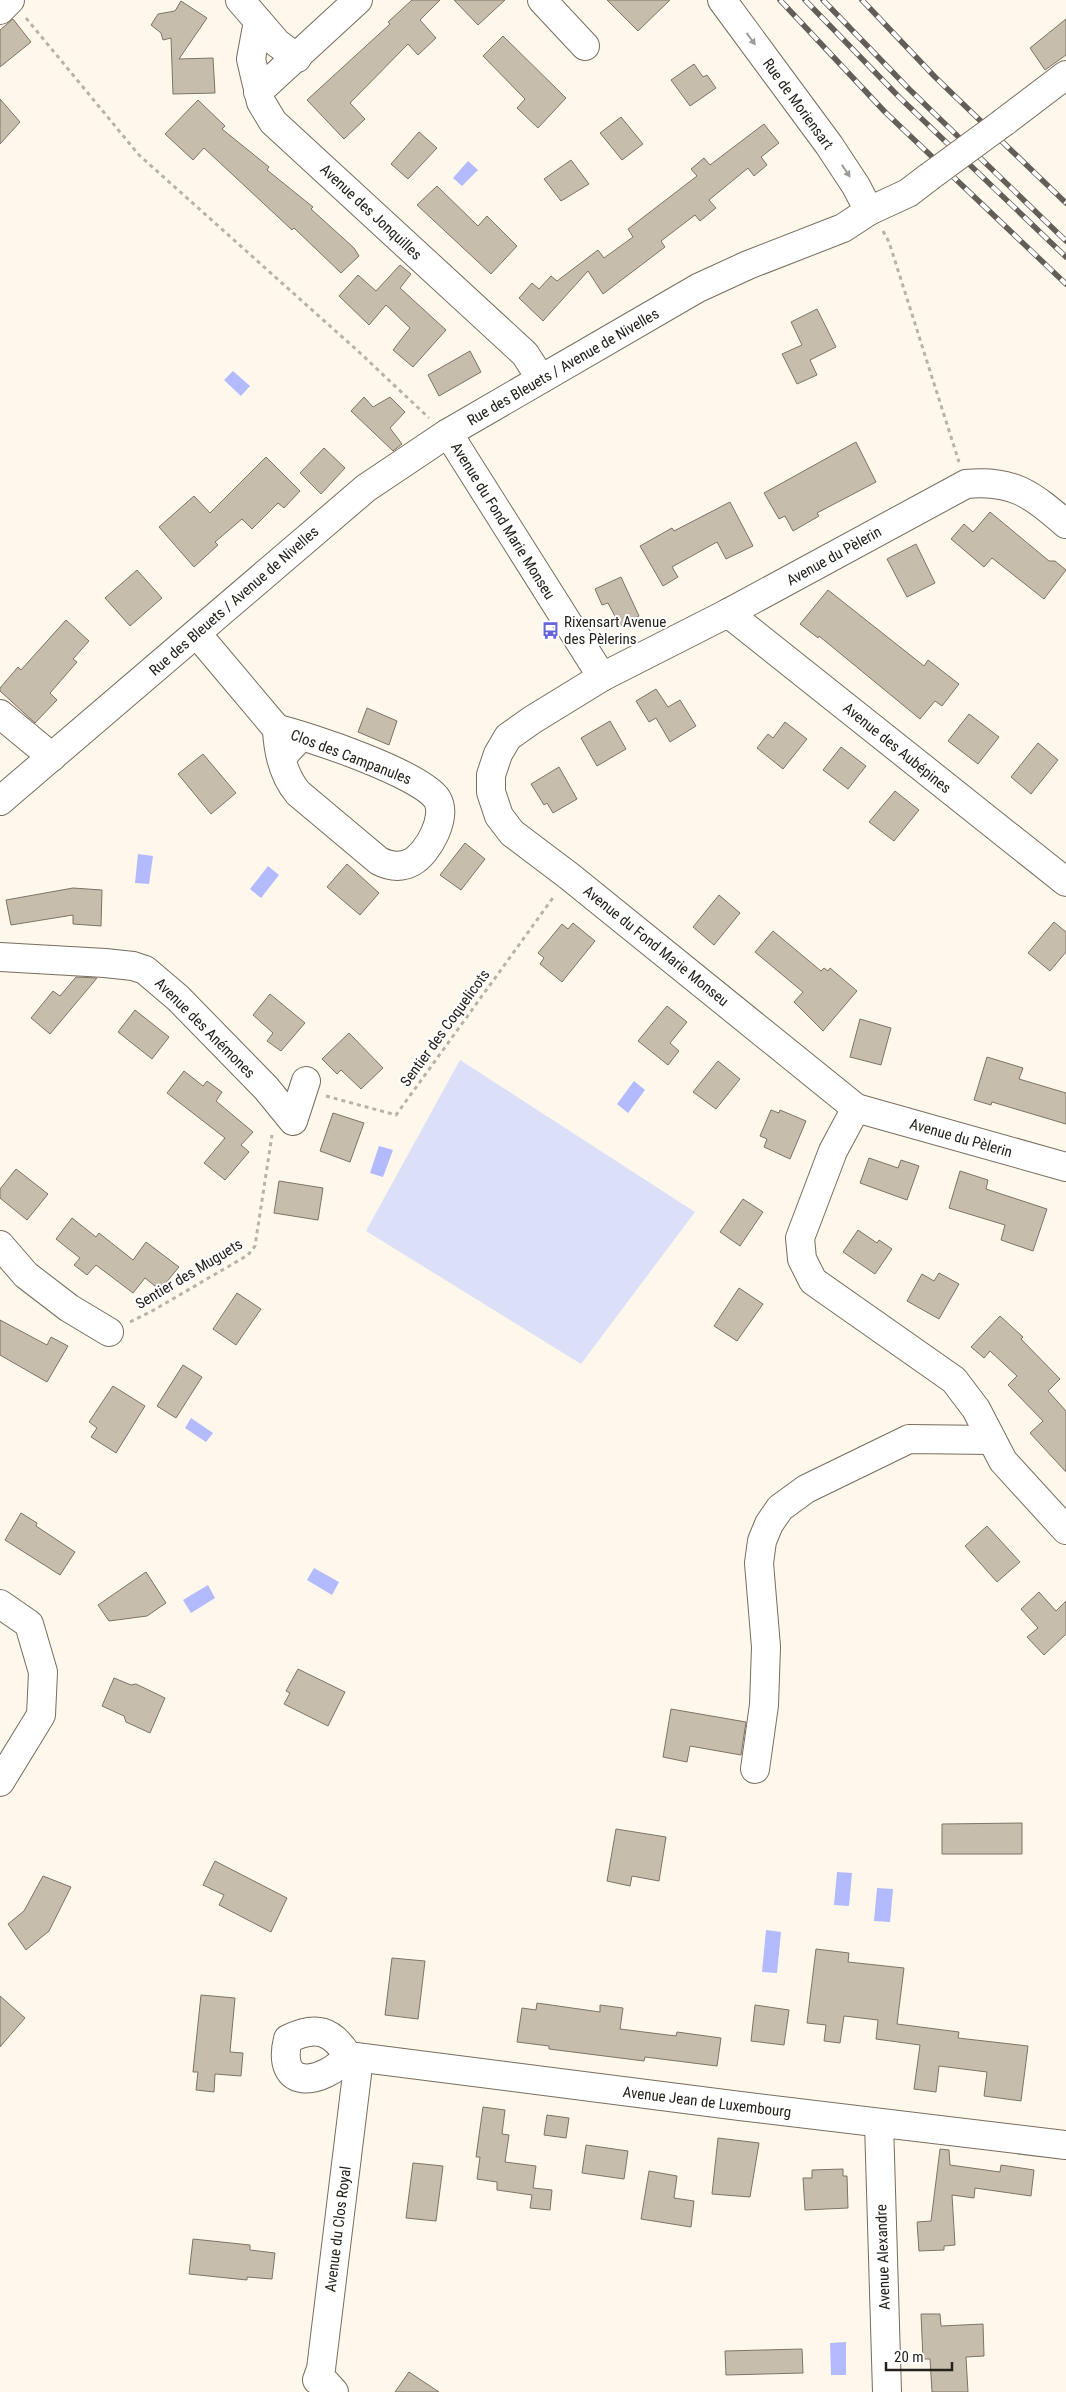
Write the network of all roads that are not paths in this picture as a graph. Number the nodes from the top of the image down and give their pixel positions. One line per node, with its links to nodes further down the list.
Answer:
1 (240, 0): 5 (street)
2 (358, 0): 7 (street)
3 (542, 0): 6 (street)
4 (722, 0): 10 (street, Rue de Moriensart, one-way to 10)
5 (258, 21): 7 (street); 9 (street, Avenue des Jonquilles)
6 (585, 46)
7 (297, 58): 9 (street)
8 (1066, 76): 10 (street, Rue des Bleuets / Avenue de Nivelles, bridge)
9 (258, 92): 11 (street, Avenue des Jonquilles)
10 (875, 219): 11 (street, Rue des Bleuets / Avenue de Nivelles)
11 (541, 379): 12 (street, Rue des Bleuets / Avenue de Nivelles)
12 (448, 433): 15 (street, Rue des Bleuets / Avenue de Nivelles); 16 (street, Avenue du Fond Marie Monseu)
13 (1066, 524): 14 (street, Avenue du Pèlerin)
14 (728, 614): 16 (street, Avenue du Pèlerin); 23 (street, Avenue des Aubépines)
15 (197, 634): 18 (street, Clos des Campanules); 20 (street, Rue des Bleuets / Avenue de Nivelles)
16 (602, 677): 26 (street, Avenue du Fond Marie Monseu)
17 (0, 714): 20 (street)
18 (277, 729): 19 (street, Clos des Campanules); 21 (street, Clos des Campanules)
19 (308, 739): 21 (lane); 21 (street, Clos des Campanules)
20 (52, 757): 22 (street, Rue des Bleuets / Avenue de Nivelles)
21 (283, 766)
22 (0, 801)
23 (1066, 882)
24 (0, 957): 25 (street, Avenue des Anémones)
25 (306, 1081)
26 (856, 1108): 27 (street, Avenue du Pèlerin); 30 (street)
27 (1066, 1167)
28 (0, 1245): 29 (street)
29 (109, 1332)
30 (992, 1440): 31 (street); 33 (street)
31 (1066, 1530)
32 (0, 1604): 34 (street)
33 (755, 1768)
34 (0, 1782)
35 (354, 2057): 36 (street, Avenue Jean de Luxembourg); 38 (street, Avenue du Clos Royal)
36 (879, 2123): 37 (street, Avenue Jean de Luxembourg); 39 (street, Avenue Alexandre)
37 (1066, 2145)
38 (334, 2392)
39 (887, 2392)

